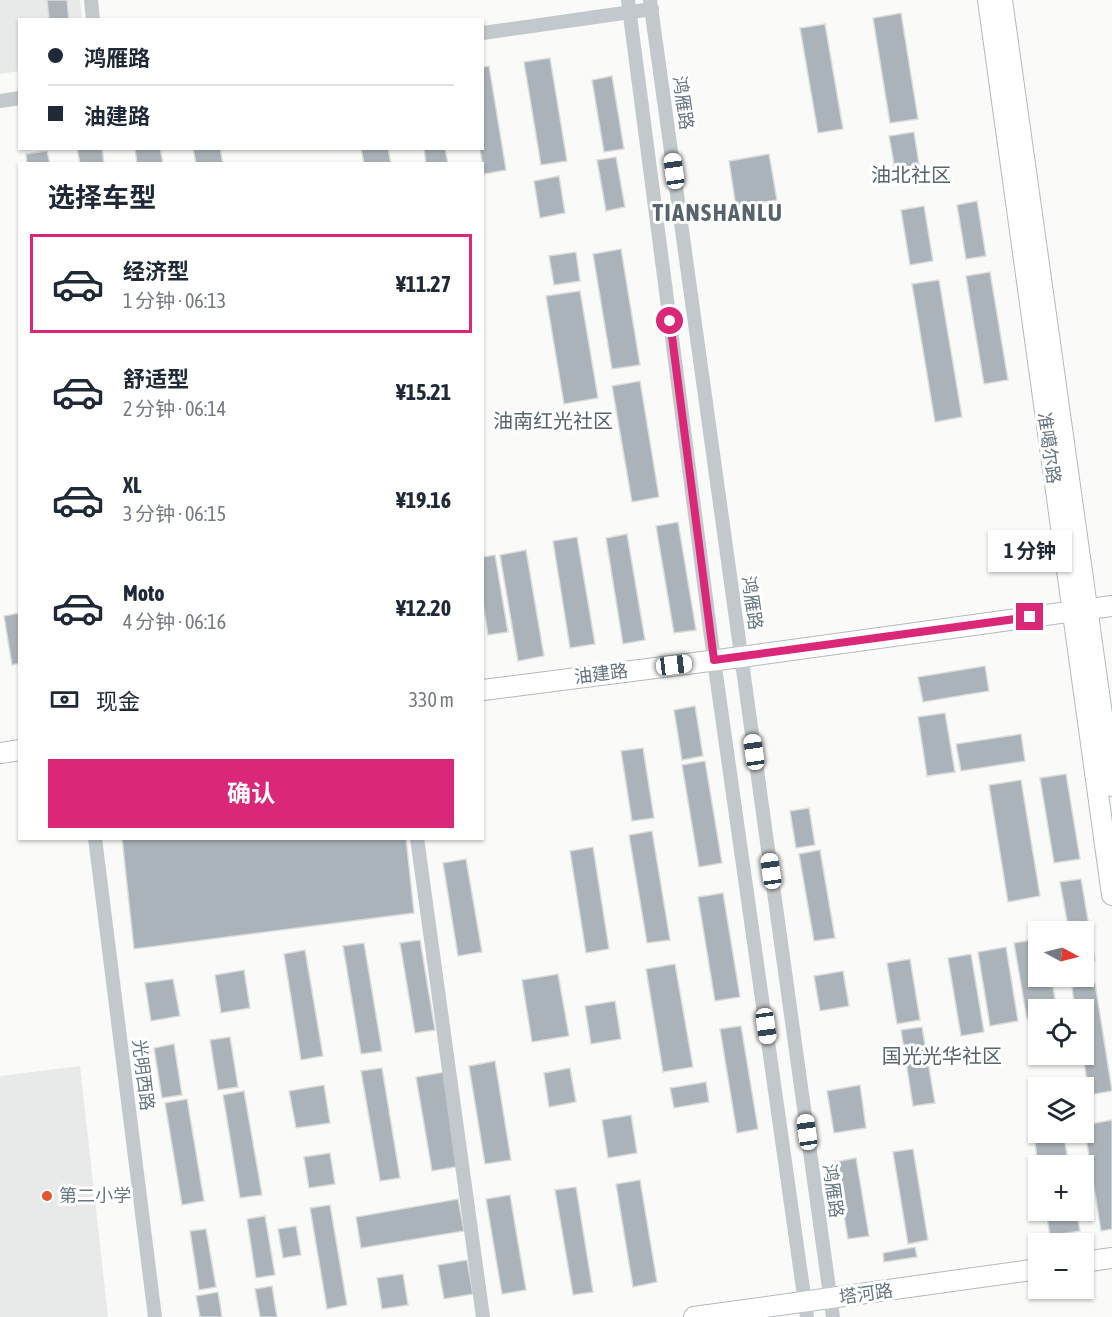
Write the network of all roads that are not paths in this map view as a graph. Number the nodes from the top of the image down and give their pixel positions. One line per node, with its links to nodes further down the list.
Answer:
1 (91, 0): 6 (street)
2 (988, 0): 11 (main road, 准噶尔路)
3 (1002, 0): 11 (main road, 准噶尔路)
4 (651, 4): 5 (street); 12 (street, 鸿雁路)
5 (629, 6): 7 (street); 13 (street)
6 (93, 18)
7 (484, 33)
8 (18, 99): 9 (street)
9 (0, 101)
10 (1112, 606): 11 (main road, 油建路)
11 (1079, 611): 12 (main road, 油建路); 17 (main road, 准噶尔路); 20 (main road, 准噶尔路)
12 (741, 657): 13 (main road, 油建路); 24 (street, 鸿雁路)
13 (714, 660): 14 (main road, 油建路); 25 (street)
14 (484, 690)
15 (18, 750): 16 (main road)
16 (0, 753)
17 (1112, 786)
18 (95, 840): 26 (street, 光明西路)
19 (417, 840): 27 (street)
20 (1112, 895)
21 (1112, 1258): 22 (main road)
22 (1094, 1261)
23 (1028, 1271): 24 (main road, 塔河路)
24 (831, 1308): 25 (main road, 塔河路)
25 (806, 1309): 28 (main road, 塔河路)
26 (155, 1317)
27 (483, 1317)
28 (694, 1317)

